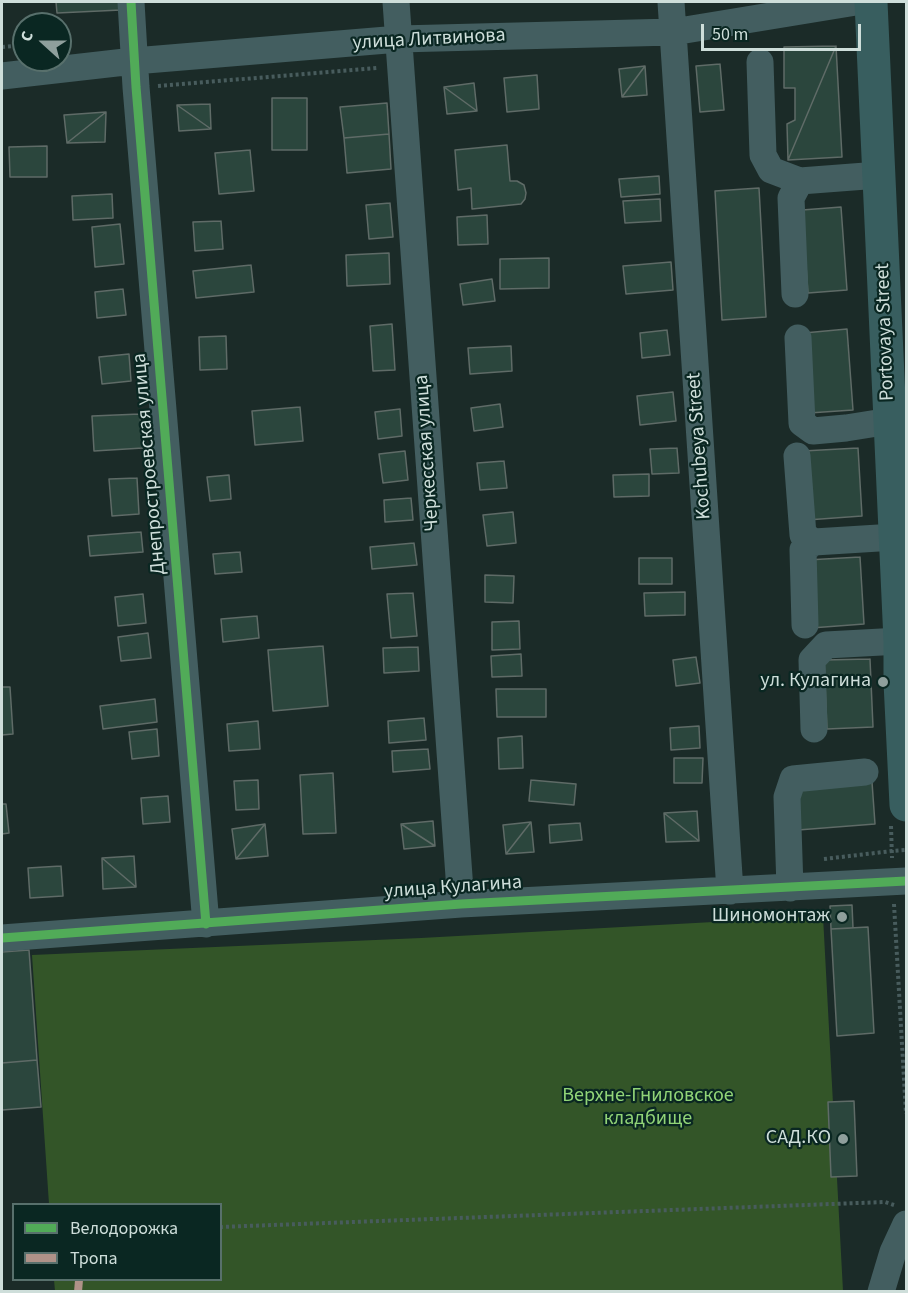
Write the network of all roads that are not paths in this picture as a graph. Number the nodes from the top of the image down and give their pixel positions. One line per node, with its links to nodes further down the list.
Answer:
1 (130, 2): 9 (street, Днепростроевская улица)
2 (396, 2): 7 (street, Черкесская улица)
3 (671, 2): 6 (street, Kochubeya Street)
4 (856, 2): 6 (street, улица Литвинова)
5 (871, 2): 11 (main road, Portovaya Street)
6 (673, 32): 7 (street, улица Литвинова); 26 (street, Kochubeya Street)
7 (399, 39): 9 (street, улица Литвинова); 27 (street, Черкесская улица)
8 (760, 62): 12 (street)
9 (135, 74): 10 (street, улица Литвинова); 28 (street, Днепростроевская улица)
10 (2, 76)
11 (879, 175): 12 (street); 15 (main road, Portovaya Street)
12 (800, 181): 13 (street)
13 (795, 294)
14 (798, 338): 15 (street)
15 (890, 421): 17 (main road, Portovaya Street)
16 (797, 456): 18 (street)
17 (895, 537): 18 (street); 20 (main road, Portovaya Street)
18 (814, 542): 19 (street)
19 (805, 625)
20 (900, 641): 21 (street); 23 (main road, Portovaya Street)
21 (813, 729)
22 (865, 772): 25 (street)
23 (906, 806)
24 (906, 881): 25 (street, улица Кулагина)
25 (790, 888): 26 (street, улица Кулагина)
26 (730, 891): 27 (street, улица Кулагина)
27 (461, 904): 28 (street, улица Кулагина)
28 (206, 924): 29 (street, улица Кулагина)
29 (2, 938)
30 (901, 1215): 31 (street)
31 (881, 1292)

